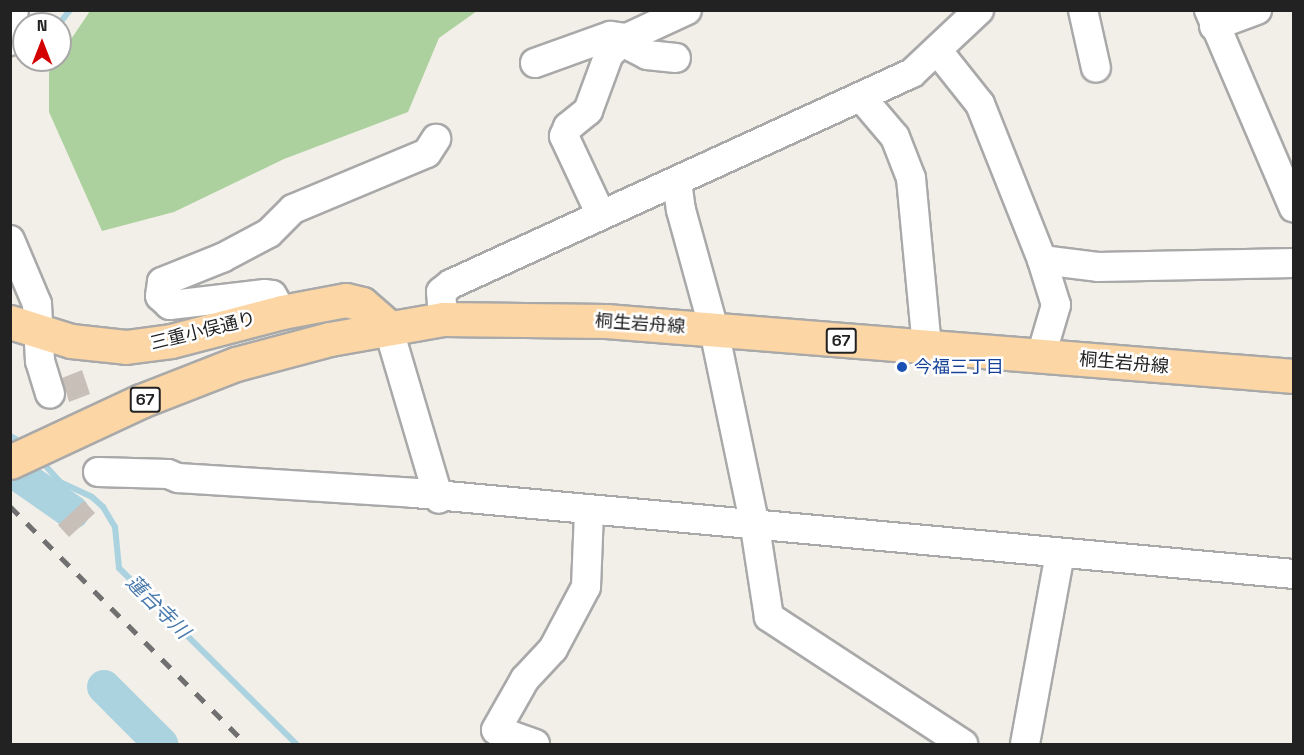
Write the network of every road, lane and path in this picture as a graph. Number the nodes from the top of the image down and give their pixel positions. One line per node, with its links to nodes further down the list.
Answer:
1 (14, 10): 7 (street)
2 (687, 10): 8 (street)
3 (979, 10): 10 (street)
4 (1083, 10): 13 (street)
5 (1257, 10): 6 (street)
6 (1212, 18): 17 (street)
7 (11, 33): 9 (street)
8 (624, 40): 11 (street); 12 (street); 18 (street)
9 (10, 41)
10 (938, 50): 14 (street); 20 (street)
11 (676, 58)
12 (535, 63)
13 (1096, 68)
14 (861, 97): 16 (street); 28 (street)
15 (436, 139): 22 (street)
16 (677, 182): 18 (street); 26 (street)
17 (1293, 208)
18 (601, 215): 23 (street)
19 (10, 240): 27 (street)
20 (1042, 260): 21 (street); 29 (street)
21 (1293, 263)
22 (282, 312): 25 (main road, 三重小俣通り); 27 (main road, 三重小俣通り)
23 (443, 319): 25 (main road, 桐生岩舟線 / 67); 26 (main road, 桐生岩舟線 / 67)
24 (10, 322): 27 (main road, 三重小俣通り)
25 (388, 327): 32 (main road, 桐生岩舟線 / 67); 34 (street)
26 (714, 330): 28 (main road, 桐生岩舟線 / 67); 36 (street)
27 (41, 333): 31 (street)
28 (927, 348): 29 (main road, 桐生岩舟線 / 67)
29 (1041, 356): 30 (main road, 桐生岩舟線 / 67)
30 (1293, 376)
31 (50, 394)
32 (10, 462)
33 (98, 472): 34 (street)
34 (439, 499): 35 (street)
35 (589, 512): 36 (street); 39 (street)
36 (755, 527): 37 (street); 40 (street)
37 (1060, 554): 38 (street); 41 (street)
38 (1293, 574)
39 (535, 744)
40 (963, 744)
41 (1025, 744)

